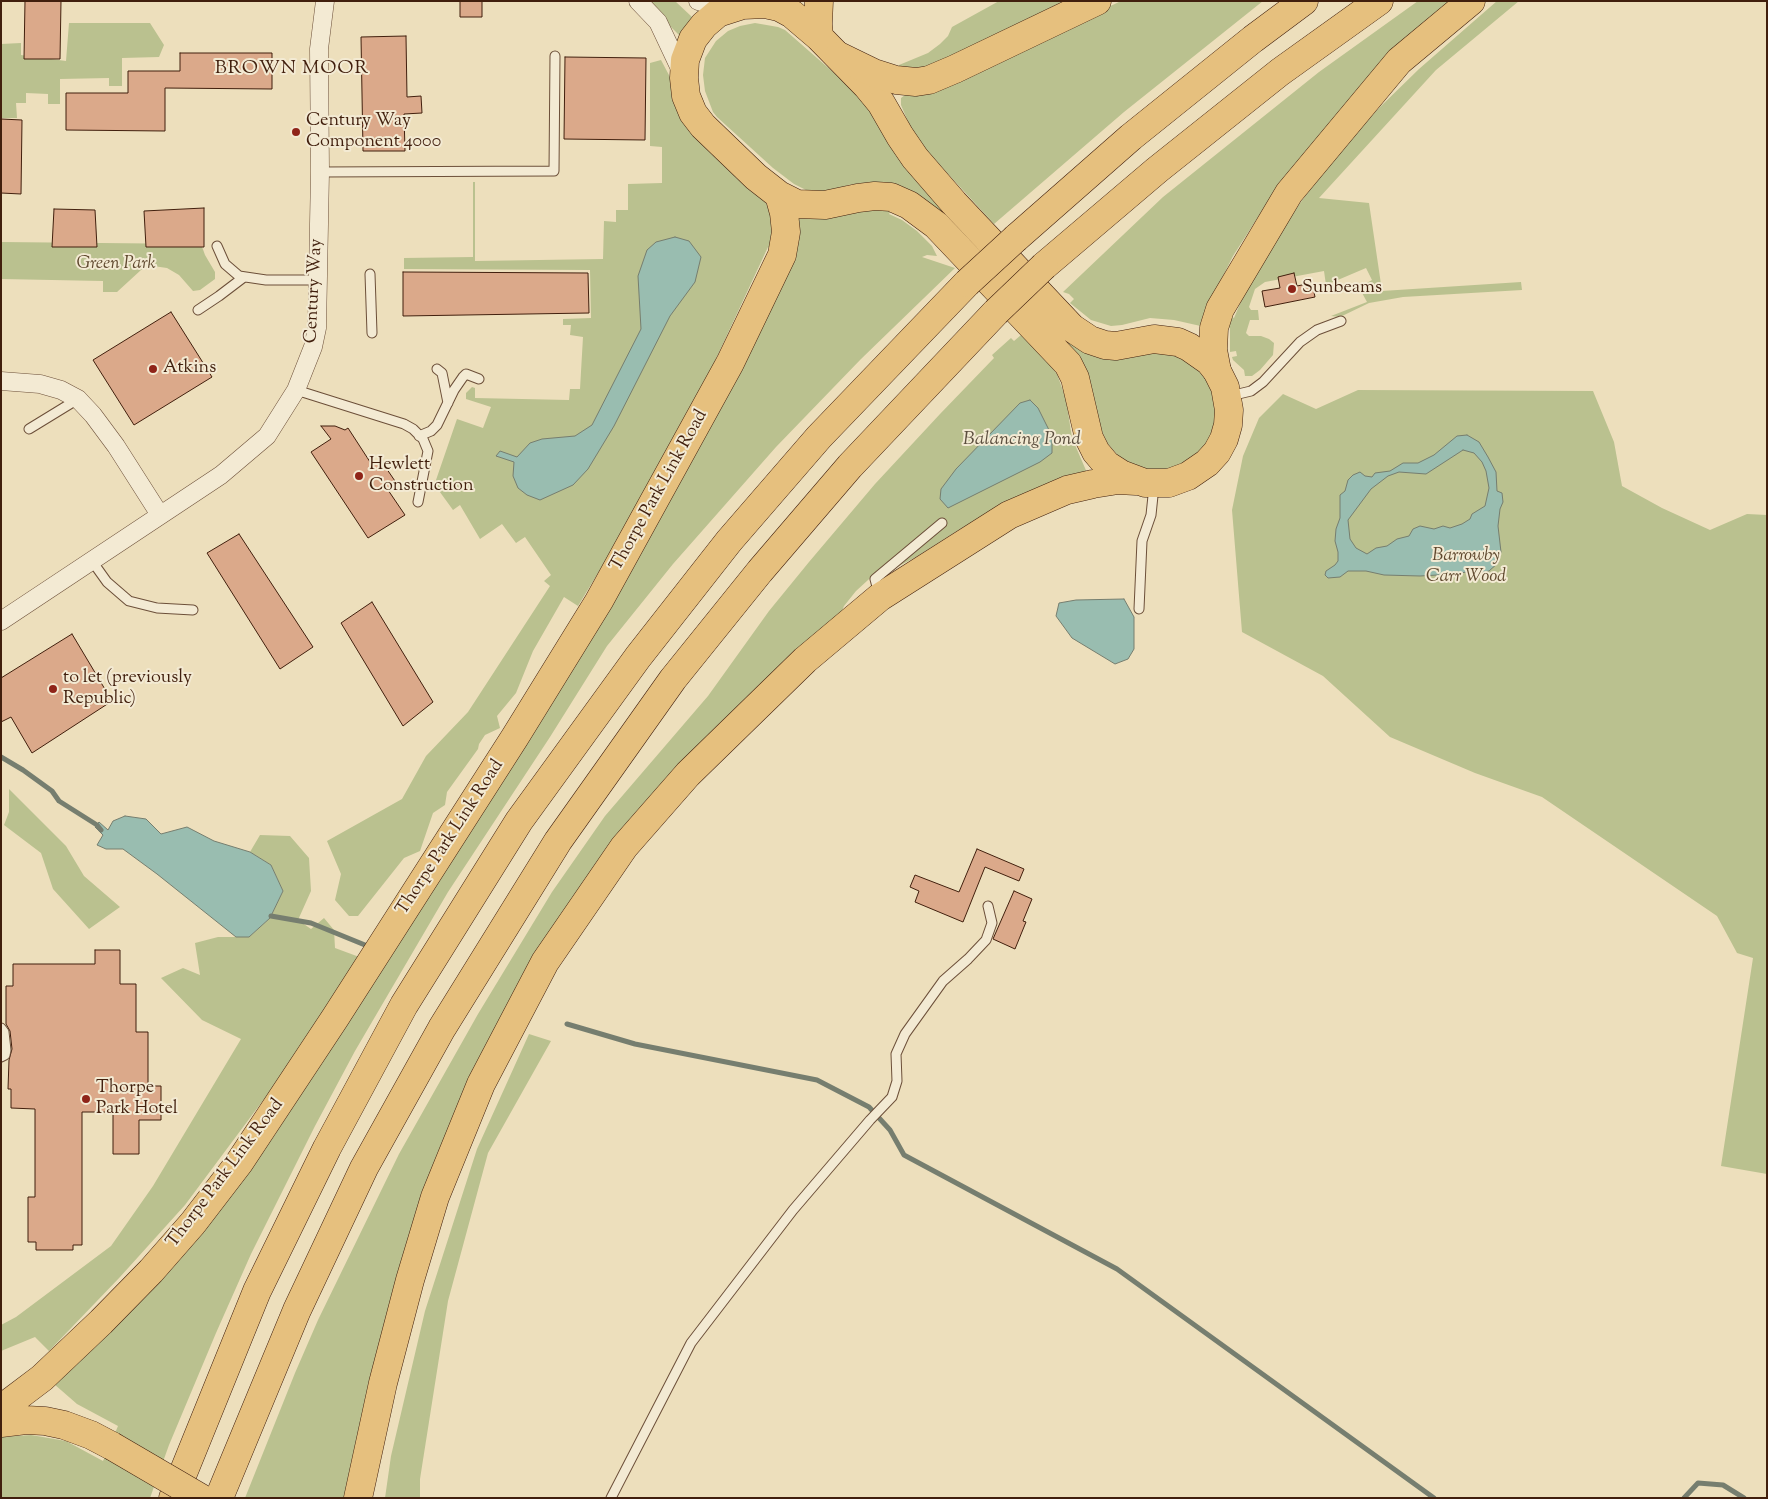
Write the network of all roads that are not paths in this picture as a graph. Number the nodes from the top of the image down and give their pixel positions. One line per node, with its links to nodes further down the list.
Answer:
1 (325, 1): 14 (street, Century Way)
2 (638, 1): 13 (street)
3 (698, 1): 9 (street)
4 (818, 1): 10 (highway)
5 (1097, 1): 12 (highway)
6 (1304, 1): 47 (highway, bridge)
7 (1379, 1): 49 (highway, bridge)
8 (1471, 1): 24 (highway)
9 (742, 4): 10 (highway); 13 (highway)
10 (819, 37): 12 (highway)
11 (555, 56): 14 (lane)
12 (839, 56): 24 (highway)
13 (684, 78): 15 (highway)
14 (320, 172): 19 (street, Century Way)
15 (779, 195): 33 (highway); 45 (highway, Thorpe Park Link Road)
16 (217, 246): 18 (lane)
17 (370, 274): 22 (lane)
18 (244, 277): 19 (lane); 20 (lane)
19 (317, 280): 27 (street, Century Way)
20 (198, 310)
21 (1341, 321): 28 (lane)
22 (372, 332)
23 (437, 369): 30 (lane)
24 (1217, 371): 28 (highway)
25 (479, 379): 30 (lane)
26 (5, 381): 29 (street)
27 (296, 390): 32 (lane); 35 (street, Century Way)
28 (1228, 396): 33 (highway)
29 (78, 399): 31 (lane); 35 (street)
30 (448, 403): 32 (lane)
31 (29, 429)
32 (420, 436): 34 (lane)
33 (1145, 482): 38 (highway); 39 (lane)
34 (418, 502)
35 (160, 515): 37 (street, Century Way)
36 (942, 523): 38 (lane)
37 (92, 561): 40 (lane); 41 (street, Century Way)
38 (880, 597): 50 (highway)
39 (1139, 609)
40 (193, 610)
41 (1, 621)
42 (988, 906): 51 (lane)
43 (1, 1028): 44 (lane)
44 (1, 1057)
45 (1, 1409)
46 (1, 1423): 48 (highway, bridge)
47 (173, 1498)
48 (201, 1498)
49 (219, 1498)
50 (358, 1498)
51 (611, 1498)

